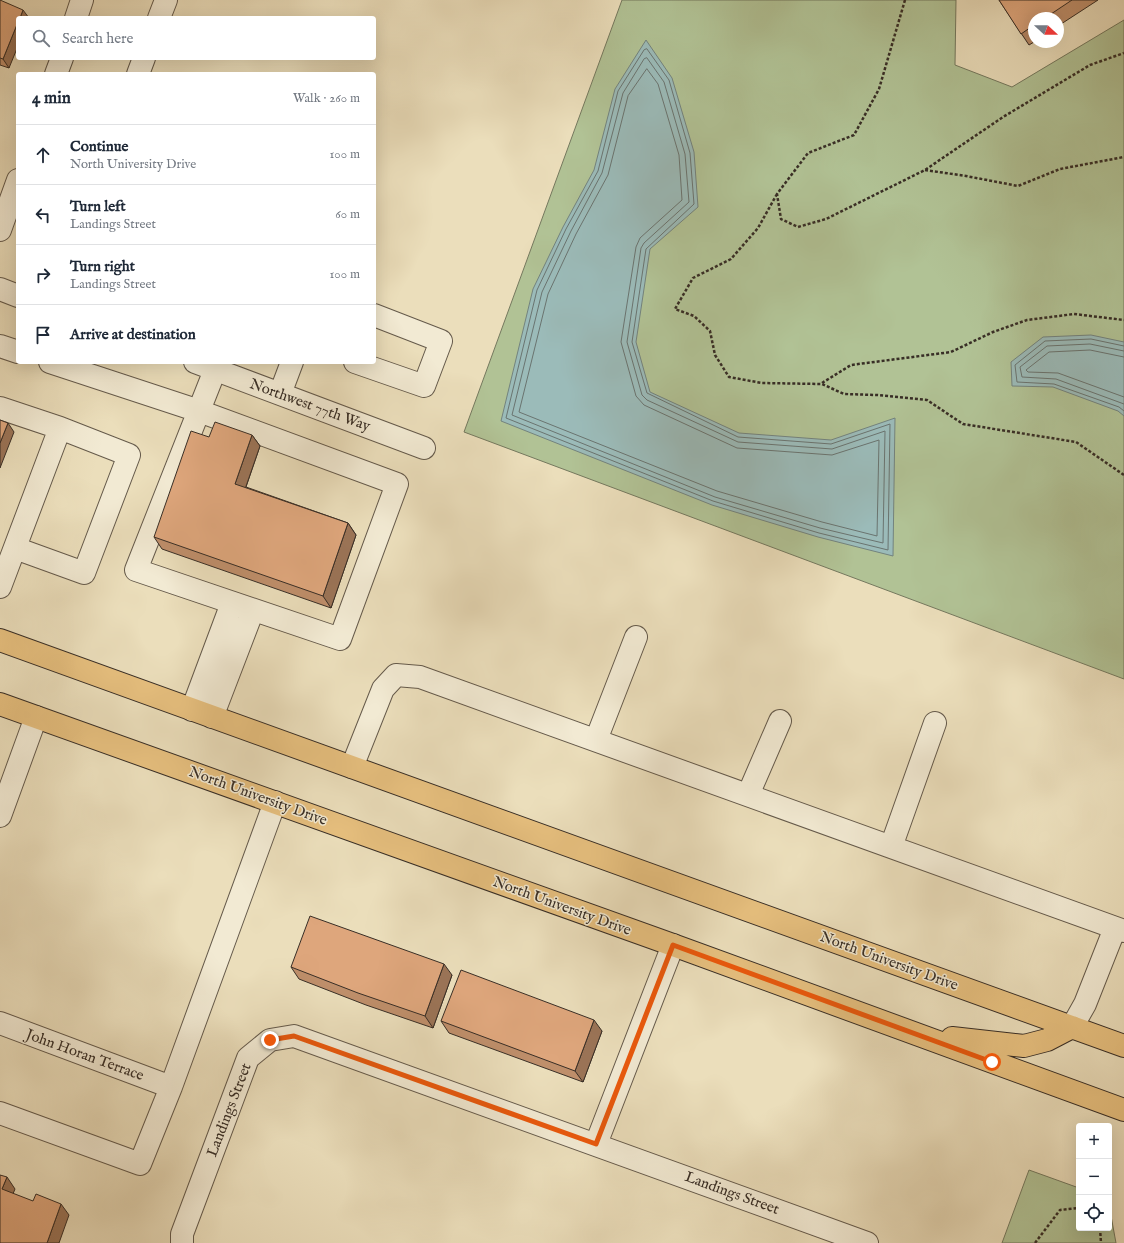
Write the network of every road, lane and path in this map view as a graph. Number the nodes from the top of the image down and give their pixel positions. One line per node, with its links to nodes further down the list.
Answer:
1 (82, 0): 4 (street)
2 (166, 0): 5 (street)
3 (905, 0): 14 (path)
4 (77, 16)
5 (160, 16)
6 (1124, 53): 12 (path)
7 (61, 60): 9 (street)
8 (143, 60): 10 (street)
9 (58, 72)
10 (139, 72)
11 (1124, 157): 12 (path)
12 (925, 170): 14 (path)
13 (16, 188): 15 (street)
14 (777, 194): 27 (path)
15 (0, 230)
16 (0, 289): 17 (street)
17 (16, 295)
18 (376, 317): 25 (street)
19 (1124, 320): 27 (path)
20 (0, 346): 21 (street)
21 (16, 351)
22 (56, 364): 30 (street)
23 (200, 364): 26 (street, Northwest 77th Way)
24 (291, 364): 28 (street)
25 (361, 364)
26 (215, 370): 28 (street, Northwest 77th Way); 30 (street)
27 (822, 384): 33 (path)
28 (280, 394): 32 (street, Northwest 77th Way)
29 (0, 408): 31 (street)
30 (199, 411): 36 (street); 37 (street)
31 (60, 428): 34 (street); 34 (street)
32 (424, 448)
33 (1124, 475)
34 (15, 548): 35 (street)
35 (0, 587)
36 (232, 603): 37 (street); 41 (street)
37 (253, 610): 43 (street)
38 (636, 638): 46 (street)
39 (0, 640): 41 (main road, North University Drive)
40 (0, 704): 42 (main road, North University Drive)
41 (192, 710): 43 (main road, North University Drive)
42 (36, 717): 49 (main road, North University Drive); 50 (street)
43 (212, 717): 47 (main road, North University Drive)
44 (780, 721): 48 (street)
45 (935, 723): 51 (street)
46 (596, 740): 47 (street); 48 (street)
47 (352, 767): 55 (main road, North University Drive)
48 (748, 795): 51 (street)
49 (274, 802): 53 (main road, North University Drive); 58 (street)
50 (0, 816)
51 (891, 847): 52 (street)
52 (1119, 930): 55 (street)
53 (673, 945): 56 (main road, North University Drive); 61 (street)
54 (0, 1023): 58 (street, John Horan Terrace)
55 (1072, 1027): 56 (main road); 57 (main road, North University Drive)
56 (915, 1034): 59 (main road, North University Drive)
57 (1124, 1046)
58 (171, 1087): 60 (street)
59 (1124, 1110)
60 (0, 1113)
61 (596, 1144): 64 (street, Landings Street); 65 (street, Landings Street)
62 (1076, 1208): 66 (path)
63 (1100, 1231): 67 (path)
64 (182, 1243)
65 (868, 1243)
66 (1035, 1243)
67 (1101, 1243)

